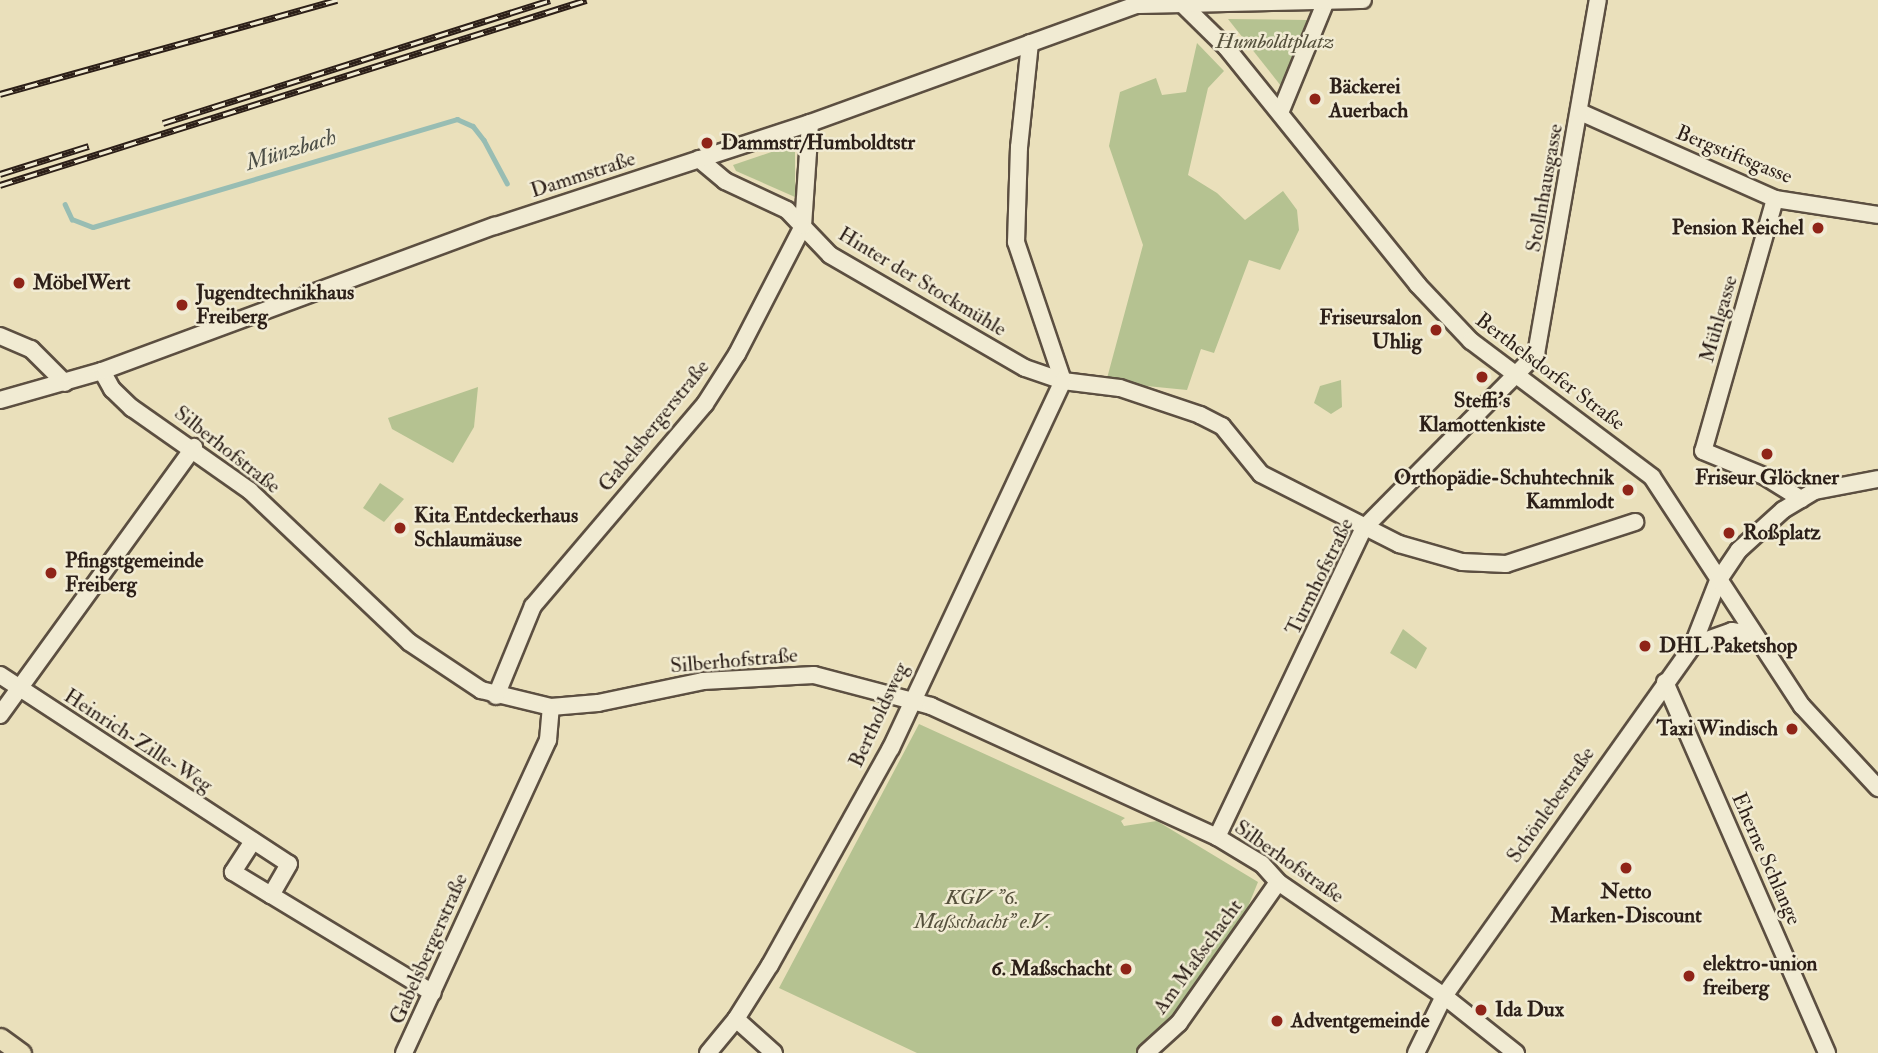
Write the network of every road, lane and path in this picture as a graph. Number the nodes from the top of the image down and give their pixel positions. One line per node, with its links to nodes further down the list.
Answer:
1 (1363, 0): 4 (street, Dammstraße)
2 (1598, 0): 6 (street, Stollnhausgasse)
3 (1180, 1): 4 (street, Dammstraße); 5 (street, Dammstraße); 7 (street, Berthelsdorfer Straße)
4 (1326, 1): 7 (street)
5 (1030, 43): 8 (street, Dammstraße); 16 (street, Hinter der Stockmühle)
6 (1580, 112): 10 (street, Bergstiftsgasse); 15 (street, Stollnhausgasse)
7 (1280, 113): 15 (street, Berthelsdorfer Straße)
8 (810, 122): 9 (street, Dammstraße); 12 (street, Gabelsbergerstraße)
9 (699, 159): 12 (street, Hinter der Stockmühle); 14 (street, Dammstraße)
10 (1775, 199): 11 (street, Bergstiftsgasse); 21 (street, Mühlgasse)
11 (1878, 215)
12 (803, 226): 16 (street, Hinter der Stockmühle); 30 (street, Gabelsbergerstraße)
13 (0, 335): 17 (street)
14 (102, 371): 17 (street, Dammstraße); 19 (street, Silberhofstraße)
15 (1516, 377): 23 (street, Turmhofstraße); 24 (street, Berthelsdorfer Straße)
16 (1063, 381): 23 (street, Hinter der Stockmühle); 31 (street, Bertholdsweg)
17 (65, 383): 18 (street, Dammstraße)
18 (0, 400)
19 (194, 447): 29 (street); 30 (street, Silberhofstraße)
20 (1878, 479): 21 (street, Schönlebestraße)
21 (1801, 499): 24 (street, Schönlebestraße)
22 (1635, 522): 23 (street, Hinter der Stockmühle)
23 (1364, 528): 35 (street, Turmhofstraße)
24 (1718, 582): 25 (street, Berthelsdorfer Straße); 26 (street, Schönlebestraße)
25 (1754, 635): 26 (street); 34 (street, Berthelsdorfer Straße)
26 (1693, 645): 28 (street, Schönlebestraße)
27 (0, 675): 29 (street, Heinrich-Zille-Weg)
28 (1665, 682): 40 (street, Schönlebestraße); 50 (street, Eherne Schlange)
29 (20, 688): 33 (street); 36 (street, Heinrich-Zille-Weg)
30 (496, 696): 32 (street, Silberhofstraße)
31 (910, 699): 32 (street, Silberhofstraße); 35 (street, Silberhofstraße); 41 (street, Bertholdsweg)
32 (551, 707): 39 (street, Gabelsbergerstraße)
33 (0, 715)
34 (1878, 788)
35 (1217, 837): 37 (street, Silberhofstraße)
36 (253, 841): 38 (street, Heinrich-Zille-Weg); 38 (street)
37 (1278, 881): 40 (street, Silberhofstraße); 47 (street, Am Maßschacht)
38 (271, 895): 39 (street)
39 (433, 993): 44 (street, Gabelsbergerstraße)
40 (1444, 996): 48 (street, Schönlebestraße); 49 (street, Silberhofstraße)
41 (736, 1019): 45 (street, Bertholdsweg); 46 (street)
42 (0, 1038): 43 (main road)
43 (21, 1053)
44 (404, 1053)
45 (708, 1053)
46 (774, 1053)
47 (1146, 1053)
48 (1416, 1053)
49 (1516, 1053)
50 (1827, 1053)

